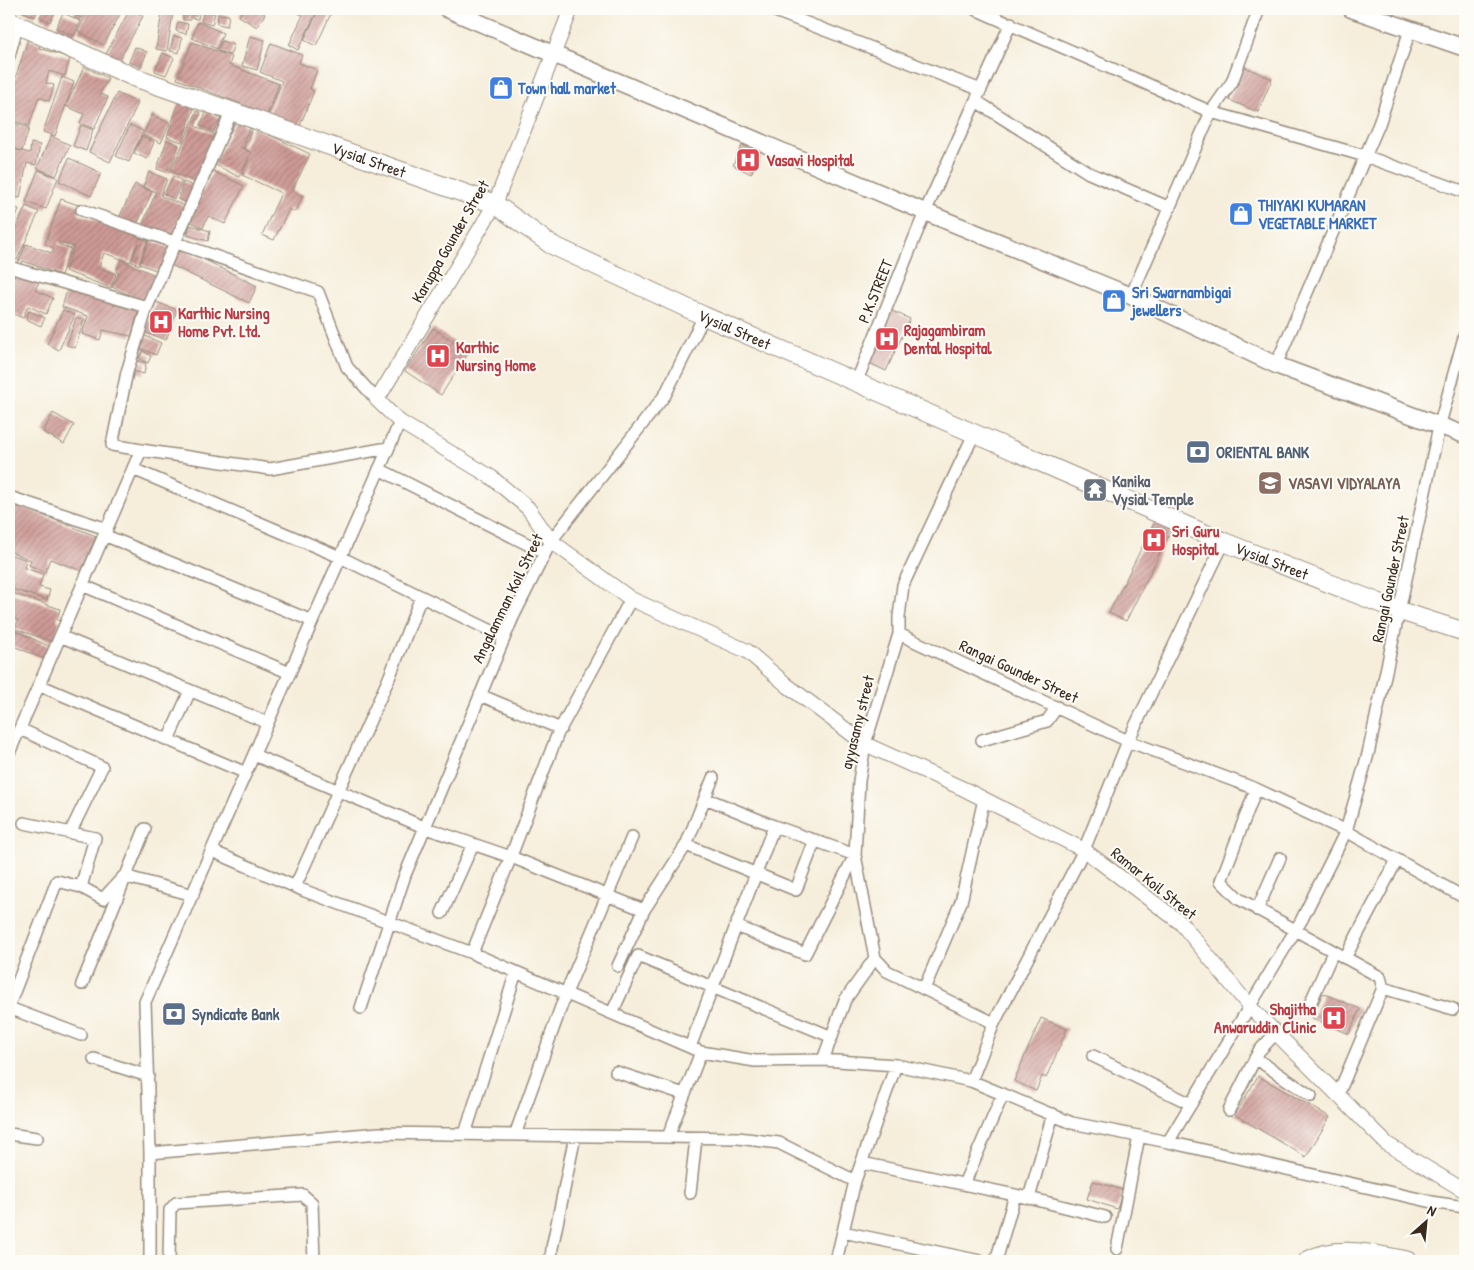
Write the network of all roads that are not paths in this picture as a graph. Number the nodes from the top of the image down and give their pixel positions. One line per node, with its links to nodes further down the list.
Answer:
1 (447, 9): 11 (main road)
2 (571, 9): 11 (street, Karuppa Gounder Street)
3 (770, 9): 13 (street)
4 (975, 9): 7 (street)
5 (1259, 9): 15 (street)
6 (1350, 9): 9 (main road)
7 (1011, 23): 13 (street, P.K.STREET); 15 (street)
8 (13, 24): 12 (street); 16 (main road, Vysial Street)
9 (1410, 30): 10 (main road); 17 (street)
10 (1465, 48)
11 (554, 55): 19 (street, Karuppa Gounder Street); 22 (main road)
12 (9, 56)
13 (981, 90): 14 (street, P.K.STREET)
14 (976, 101): 20 (street); 22 (street, P.K.STREET)
15 (1211, 112): 17 (street); 20 (street)
16 (231, 113): 19 (main road, Vysial Street); 23 (street)
17 (1365, 156): 18 (street); 29 (street)
18 (1465, 192)
19 (495, 204): 27 (main road, Vysial Street); 31 (street, Karuppa Gounder Street)
20 (1170, 208): 25 (street)
21 (82, 210): 23 (street)
22 (925, 212): 25 (main road); 30 (street, P.K.STREET)
23 (177, 242): 26 (street); 31 (street)
24 (9, 267): 26 (street)
25 (1131, 296): 29 (main road)
26 (147, 308): 37 (street)
27 (704, 316): 30 (main road, Vysial Street); 43 (street, Angalamman Koil Street)
28 (1465, 334): 33 (street, Rangai Gounder Street)
29 (1276, 365): 33 (main road)
30 (856, 383): 34 (main road, Vysial Street)
31 (377, 400): 32 (street, Ramar Koil Street)
32 (400, 422): 36 (street); 43 (street, Ramar Koil Street)
33 (1439, 427): 35 (main road); 48 (street, Rangai Gounder Street)
34 (974, 434): 42 (main road, Vysial Street); 51 (street, ayyasamy street)
35 (1465, 435)
36 (388, 448): 37 (street); 39 (street)
37 (141, 450): 38 (street)
38 (133, 469): 41 (street); 44 (street)
39 (379, 469): 43 (street); 44 (street)
40 (9, 497): 41 (street)
41 (106, 532): 45 (street); 49 (street)
42 (1224, 542): 48 (main road, Vysial Street); 64 (street)
43 (548, 547): 47 (street, Ramar Koil Street); 53 (street, Angalamman Koil Street)
44 (340, 557): 46 (street); 49 (street)
45 (82, 585): 52 (street); 54 (street)
46 (421, 597): 53 (street); 71 (street)
47 (631, 599): 61 (street); 65 (street, Ramar Koil Street)
48 (1400, 611): 50 (main road, Vysial Street); 78 (street, Rangai Gounder Street)
49 (312, 621): 54 (street)
50 (1465, 632)
51 (899, 634): 58 (street, Rangai Gounder Street); 65 (street, ayyasamy street)
52 (60, 636): 55 (street); 56 (street)
53 (504, 637): 57 (street, Angalamman Koil Street)
54 (290, 673): 59 (street)
55 (39, 685): 60 (street); 62 (street)
56 (190, 691): 59 (street); 62 (street)
57 (480, 695): 61 (street); 76 (street, Angalamman Koil Street)
58 (1057, 707): 63 (street); 64 (street, Rangai Gounder Street)
59 (268, 723): 67 (street)
60 (20, 729): 66 (street); 79 (street)
61 (560, 729): 87 (street)
62 (168, 740): 68 (street)
63 (982, 740)
64 (1128, 741): 70 (street, Rangai Gounder Street); 85 (street)
65 (865, 744): 73 (street, Ramar Koil Street); 86 (street, ayyasamy street)
66 (9, 753)
67 (254, 755): 68 (street); 71 (street)
68 (246, 773): 84 (street)
69 (713, 778): 72 (street)
70 (1256, 789): 78 (street, Rangai Gounder Street); 98 (street)
71 (339, 790): 76 (street); 93 (street)
72 (705, 798): 75 (street); 83 (street)
73 (984, 799): 85 (street, Ramar Koil Street); 112 (street)
74 (24, 823): 79 (street)
75 (774, 826): 81 (street); 90 (street)
76 (426, 828): 82 (street); 100 (street, Angalamman Koil Street)
77 (146, 829): 91 (street)
78 (1346, 831): 89 (street, Rangai Gounder Street); 102 (street, Rangai Gounder Street)
79 (70, 833): 92 (street)
80 (632, 837): 95 (street)
81 (814, 840): 86 (street); 90 (street)
82 (474, 844): 87 (street); 99 (street)
83 (686, 845): 90 (street); 97 (street)
84 (212, 850): 93 (street); 94 (street)
85 (1084, 850): 115 (street, Ramar Koil Street); 120 (street)
86 (855, 855): 101 (street); 105 (street, ayyasamy street)
87 (511, 857): 95 (street); 104 (street)
88 (1280, 858): 98 (street)
89 (1397, 860): 96 (street, Rangai Gounder Street); 106 (street)
90 (756, 874): 101 (street)
91 (124, 876): 92 (street); 94 (street); 109 (street)
92 (81, 887): 114 (street)
93 (295, 887): 100 (street)
94 (192, 895): 131 (street)
95 (608, 895): 97 (street); 113 (street)
96 (1465, 898)
97 (644, 910): 107 (street)
98 (1257, 910): 102 (street)
99 (442, 913)
100 (388, 922): 104 (street); 116 (street, Angalamman Koil Street)
101 (736, 926): 110 (street)
102 (1295, 931): 103 (street); 115 (street, Rangai Gounder Street)
103 (1333, 952): 106 (street); 117 (street)
104 (472, 953): 108 (street)
105 (875, 958): 112 (street); 123 (street)
106 (1345, 958): 111 (street)
107 (618, 966)
108 (516, 972): 113 (street); 141 (street)
109 (82, 984)
110 (712, 987): 119 (street); 123 (street); 124 (street)
111 (1383, 988): 118 (street); 135 (street)
112 (924, 989): 120 (street)
113 (566, 993): 119 (street); 142 (street)
114 (9, 1007): 122 (street)
115 (1250, 1007): 121 (street, Ramar Koil Street); 137 (street, Rangai Gounder Street)
116 (362, 1008)
117 (1308, 1008)
118 (1453, 1009)
119 (612, 1013): 124 (street)
120 (994, 1023): 132 (street)
121 (1276, 1033): 126 (street); 135 (street, Ramar Koil Street)
122 (81, 1035)
123 (832, 1037): 128 (street)
124 (695, 1049): 128 (street); 133 (street)
125 (1093, 1056): 137 (street)
126 (1255, 1058): 136 (street); 138 (street)
127 (94, 1059): 131 (street)
128 (823, 1060): 129 (street)
129 (896, 1065): 132 (street); 150 (street)
130 (616, 1072): 133 (street)
131 (148, 1076): 149 (street)
132 (971, 1081): 134 (street)
133 (684, 1094): 145 (street)
134 (1002, 1094): 139 (street); 152 (street)
135 (1338, 1095): 153 (street, Ramar Koil Street)
136 (1311, 1096)
137 (1191, 1104): 148 (street, Rangai Gounder Street)
138 (1229, 1110)
139 (1052, 1114): 144 (street); 156 (street)
140 (9, 1134): 146 (street)
141 (465, 1134): 142 (street); 149 (street)
142 (515, 1135): 143 (street)
143 (575, 1136): 145 (street); 165 (street)
144 (1139, 1136): 148 (street); 160 (street)
145 (668, 1137): 147 (street)
146 (37, 1138)
147 (696, 1138): 151 (street); 154 (street)
148 (1168, 1142): 157 (street)
149 (150, 1153): 162 (street)
150 (862, 1163): 151 (street); 152 (street)
151 (855, 1181): 159 (street)
152 (964, 1184): 155 (street)
153 (1465, 1191)
154 (690, 1193)
155 (1016, 1195): 156 (street); 168 (street)
156 (1029, 1198): 158 (street)
157 (1465, 1207)
158 (1105, 1217)
159 (843, 1232): 166 (street); 167 (street)
160 (1117, 1249)
161 (1313, 1258): 169 (highway)
162 (150, 1261)
163 (169, 1261): 164 (street)
164 (314, 1261)
165 (551, 1261)
166 (836, 1261)
167 (980, 1261)
168 (996, 1261)
169 (1407, 1261)

